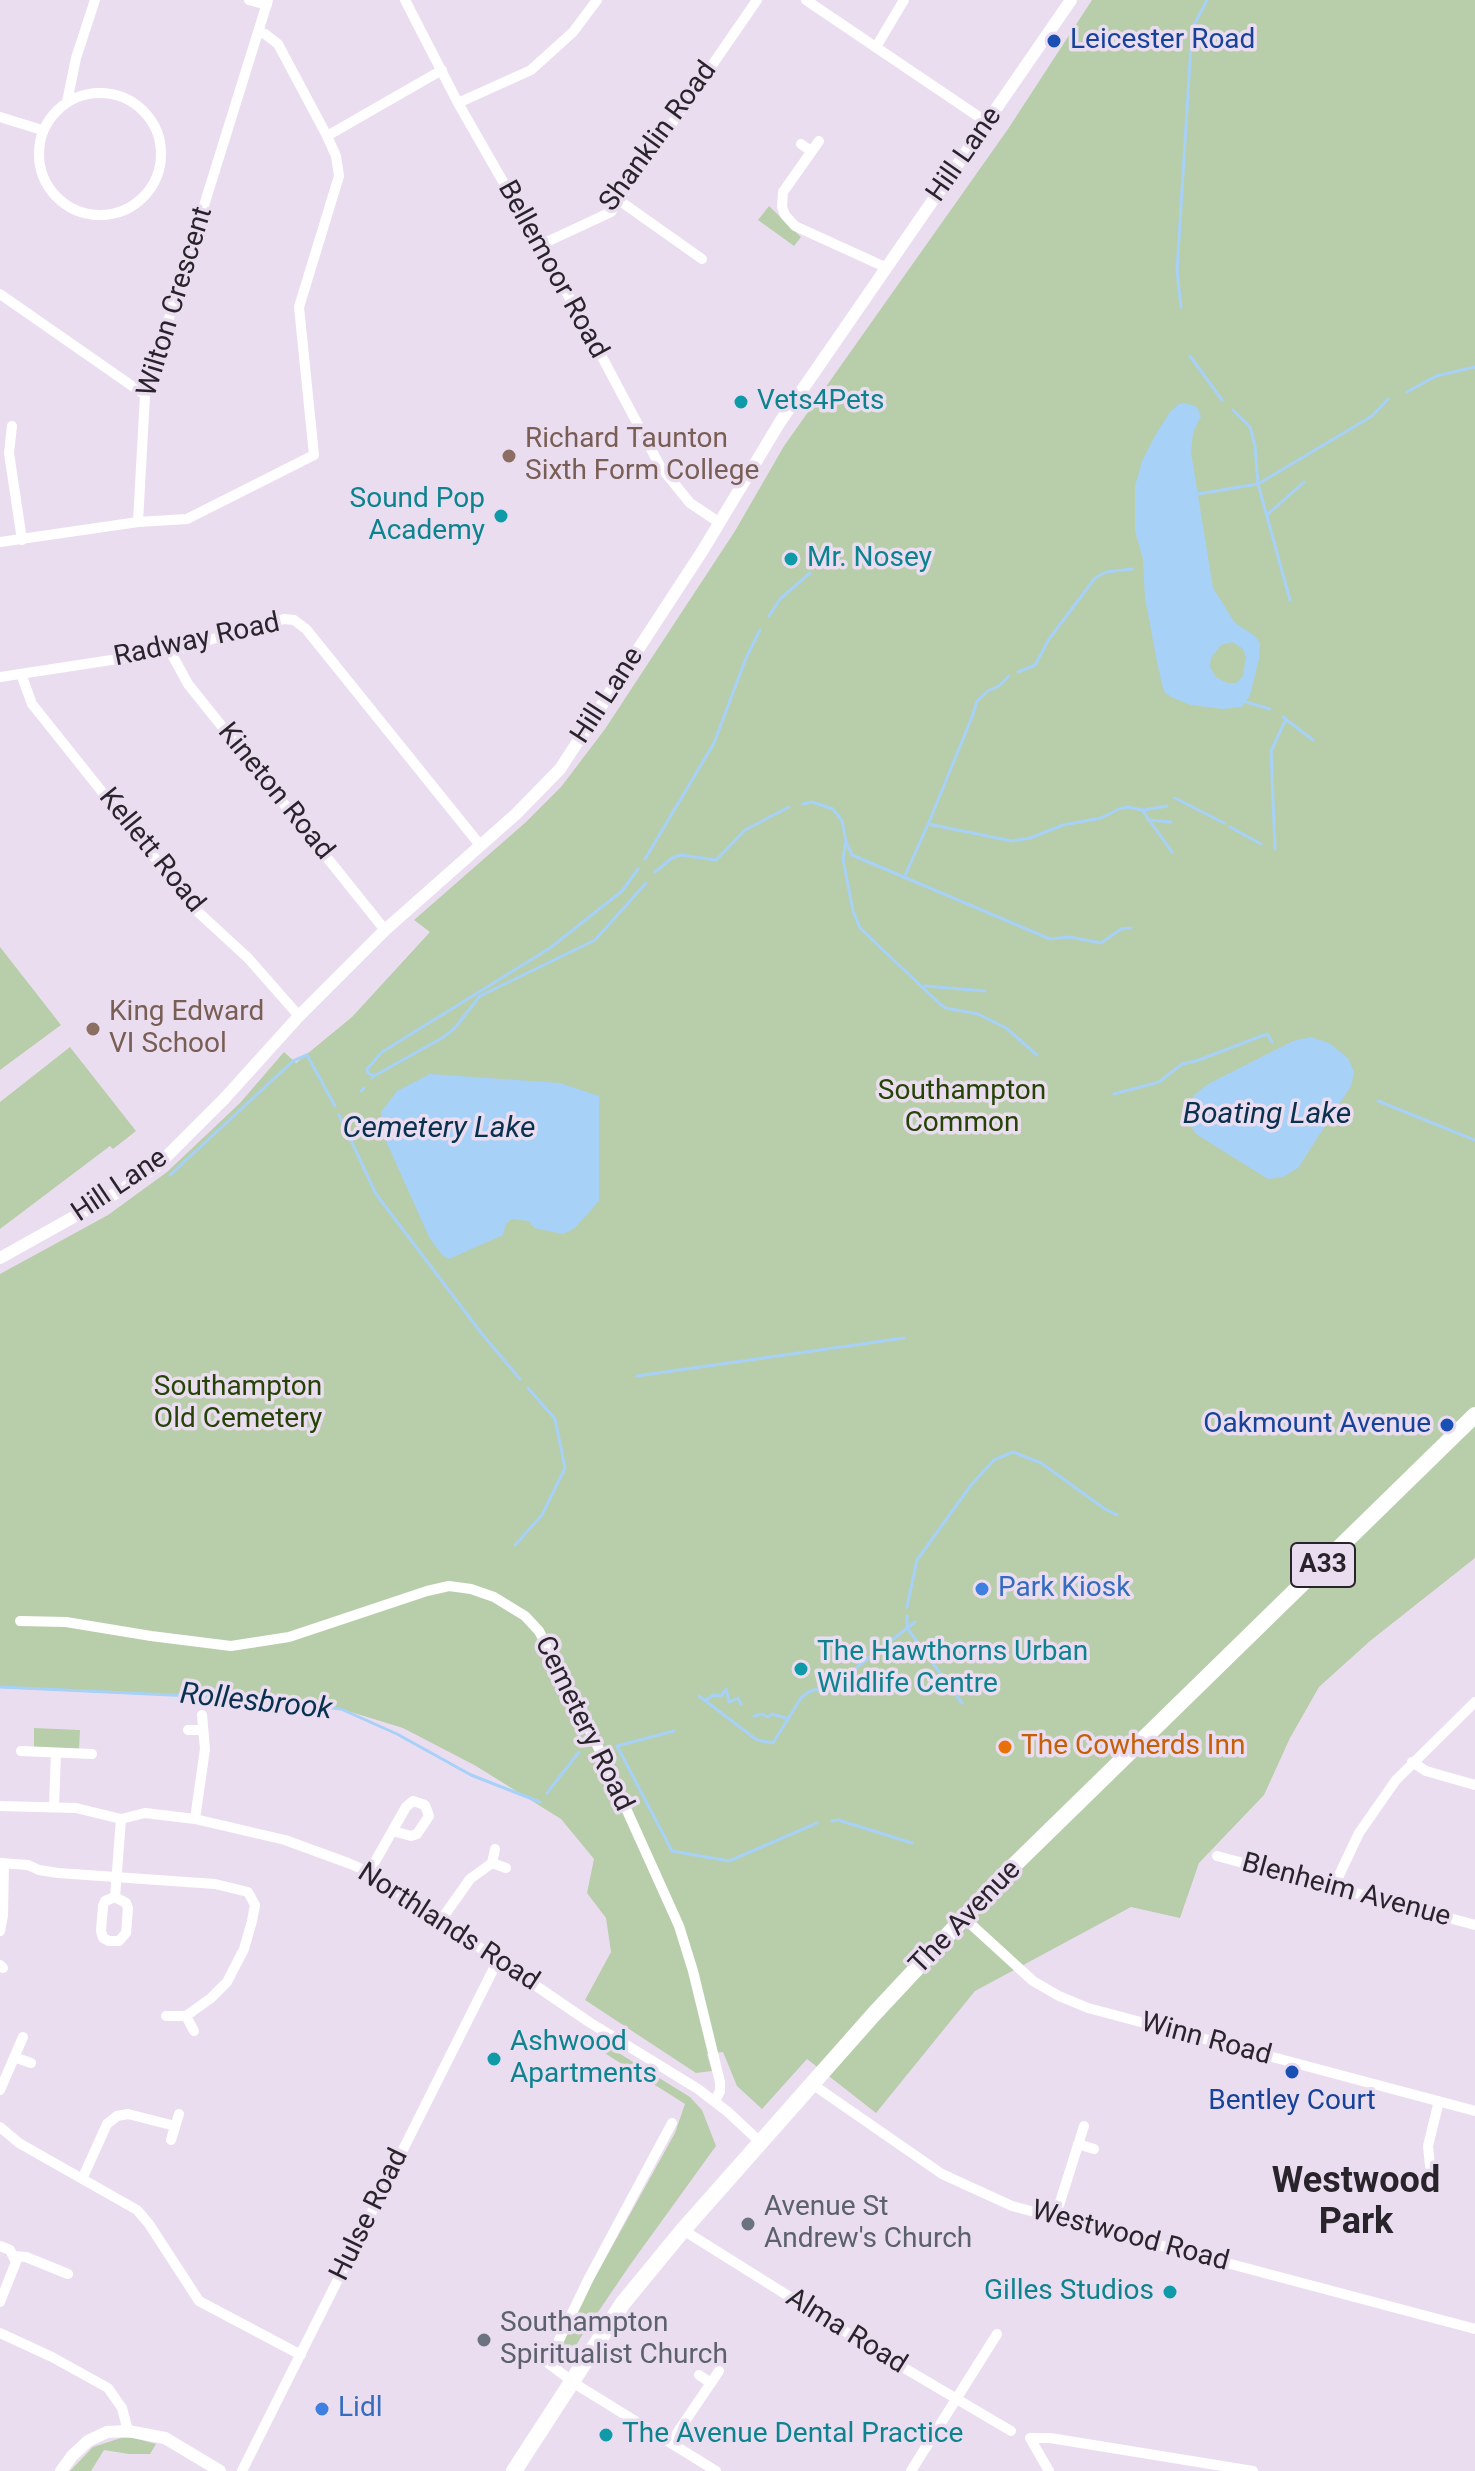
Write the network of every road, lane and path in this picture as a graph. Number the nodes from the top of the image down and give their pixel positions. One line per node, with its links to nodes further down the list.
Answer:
1 (95, 0): 13 (street)
2 (249, 0): 9 (street)
3 (405, 0): 12 (street, Bellemoor Road)
4 (597, 0): 14 (street)
5 (757, 0): 22 (street, Shanklin Road)
6 (806, 0): 11 (street)
7 (904, 0): 11 (street)
8 (1071, 0): 16 (street, Hill Lane)
9 (267, 3): 10 (street, Wilton Crescent)
10 (259, 32): 18 (street); 27 (street, Wilton Crescent)
11 (876, 47): 16 (street)
12 (442, 70): 14 (street, Bellemoor Road); 18 (street)
13 (67, 102): 17 (street); 17 (street)
14 (458, 103): 23 (street, Bellemoor Road)
15 (0, 117): 17 (street)
16 (988, 123): 25 (street, Hill Lane)
17 (42, 130)
18 (327, 136): 29 (street)
19 (819, 141): 21 (street)
20 (801, 144): 21 (street)
21 (811, 151): 25 (street)
22 (620, 201): 23 (street, Shanklin Road); 24 (street)
23 (538, 246): 30 (street, Bellemoor Road)
24 (702, 259)
25 (885, 267): 30 (street, Hill Lane)
26 (0, 294): 27 (street)
27 (145, 395): 29 (street, Wilton Crescent)
28 (13, 433): 31 (street)
29 (138, 522): 31 (street)
30 (720, 523): 36 (street, Hill Lane)
31 (22, 540): 32 (street)
32 (0, 542)
33 (170, 651): 34 (street, Radway Road); 36 (street, Radway Road); 37 (street, Kineton Road)
34 (21, 674): 35 (street, Radway Road); 38 (street, Kellett Road)
35 (0, 677)
36 (480, 845): 37 (street, Hill Lane)
37 (385, 930): 38 (street, Hill Lane)
38 (299, 1016): 39 (street, Hill Lane)
39 (0, 1258)
40 (1475, 1415): 65 (main road, The Avenue / A33)
41 (20, 1621): 78 (street, Cemetery Road)
42 (1475, 1702): 49 (street)
43 (202, 1715): 45 (street)
44 (188, 1730): 45 (street)
45 (203, 1730): 54 (street)
46 (21, 1751): 47 (street)
47 (56, 1753): 48 (street); 52 (street)
48 (92, 1754)
49 (1412, 1762): 50 (street); 63 (street)
50 (1475, 1785)
51 (0, 1806): 52 (street, Northlands Road)
52 (54, 1806): 53 (street, Northlands Road)
53 (121, 1819): 54 (street, Northlands Road); 62 (street)
54 (195, 1819): 61 (street, Northlands Road)
55 (393, 1831): 61 (street)
56 (495, 1849): 59 (street)
57 (1217, 1856): 63 (street, Blenheim Avenue)
58 (2, 1863): 62 (street); 68 (street)
59 (492, 1863): 60 (street); 66 (street)
60 (506, 1868)
61 (369, 1872): 66 (street, Northlands Road)
62 (117, 1877): 64 (street); 71 (street)
63 (1333, 1888): 67 (street, Blenheim Avenue)
64 (115, 1897)
65 (963, 1917): 76 (main road, The Avenue / A33); 79 (street, Winn Road)
66 (441, 1920): 69 (street, Northlands Road)
67 (1475, 1925)
68 (0, 1931)
69 (498, 1960): 78 (street, Northlands Road); 101 (street, Hulse Road)
70 (166, 2016): 71 (street)
71 (186, 2016): 72 (street)
72 (194, 2031)
73 (23, 2037): 74 (street)
74 (14, 2057): 75 (street); 77 (street)
75 (31, 2063)
76 (812, 2084): 87 (main road, The Avenue / A33); 92 (street, Westwood Road)
77 (0, 2090)
78 (715, 2101): 87 (street, Northlands Road)
79 (1439, 2101): 80 (street, Winn Road); 90 (street)
80 (1475, 2111)
81 (179, 2114): 83 (street)
82 (672, 2123): 104 (street)
83 (175, 2126): 86 (street); 91 (street)
84 (1084, 2126): 88 (street)
85 (0, 2127): 91 (street)
86 (171, 2140)
87 (760, 2142): 93 (main road, The Avenue / A33)
88 (1078, 2144): 89 (street); 92 (street)
89 (1094, 2149)
90 (1430, 2166)
91 (83, 2177): 101 (street)
92 (1055, 2218): 98 (street, Westwood Road)
93 (683, 2230): 104 (main road, The Avenue / A33); 106 (street, Alma Road)
94 (0, 2246): 95 (street)
95 (14, 2256): 96 (street); 97 (street)
96 (68, 2274)
97 (0, 2302)
98 (1475, 2329)
99 (0, 2333): 107 (street)
100 (997, 2334): 106 (street)
101 (301, 2355): 112 (street, Hulse Road)
102 (719, 2371): 105 (street)
103 (699, 2375): 105 (street)
104 (572, 2380): 109 (street); 113 (main road, The Avenue / A33)
105 (711, 2383): 109 (street)
106 (956, 2399): 108 (street, Alma Road); 115 (street)
107 (128, 2431): 110 (street); 111 (street)
108 (1011, 2431)
109 (671, 2442): 114 (street)
110 (61, 2471)
111 (220, 2471)
112 (242, 2471)
113 (514, 2471)
114 (716, 2471)
115 (911, 2471)
116 (1049, 2471): 117 (street)
117 (1250, 2471)

